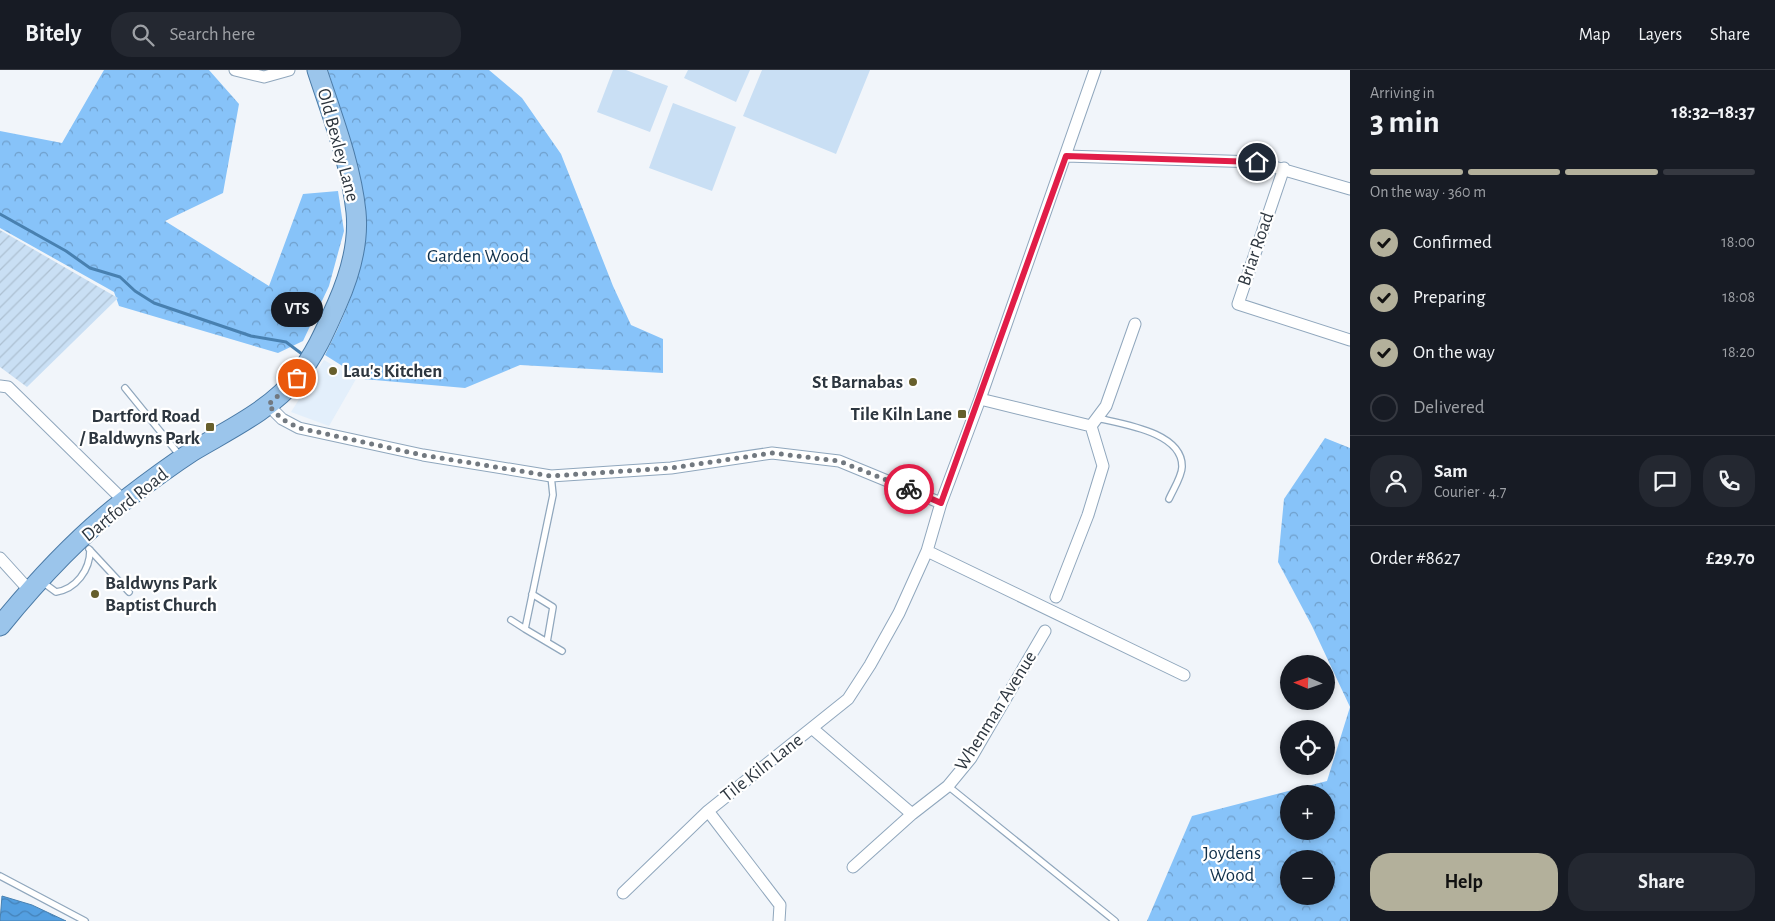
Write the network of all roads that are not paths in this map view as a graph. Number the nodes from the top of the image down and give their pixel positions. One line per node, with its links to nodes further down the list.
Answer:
1 (235, 70): 2 (street)
2 (289, 70)
3 (317, 70): 13 (main road, Old Bexley Lane)
4 (1095, 70): 5 (street, Tile Kiln Lane)
5 (1066, 156): 6 (street); 12 (street, Tile Kiln Lane)
6 (1284, 168): 7 (street); 9 (street, Briar Road)
7 (1350, 189)
8 (1135, 324): 14 (street)
9 (1350, 340)
10 (0, 386): 18 (street)
11 (125, 388): 15 (lane)
12 (980, 399): 14 (street); 19 (street, Tile Kiln Lane)
13 (268, 405): 15 (main road, Dartford Road); 16 (street)
14 (1094, 422): 17 (lane); 26 (street)
15 (182, 459): 18 (main road, Dartford Road)
16 (551, 476): 19 (street); 25 (lane)
17 (1168, 499)
18 (124, 501): 20 (main road, Dartford Road)
19 (941, 503): 21 (street, Tile Kiln Lane)
20 (85, 545): 23 (main road, Dartford Road); 23 (lane); 24 (lane)
21 (926, 551): 33 (street); 34 (street, Tile Kiln Lane)
22 (0, 558): 23 (street)
23 (34, 585): 28 (main road, Dartford Road)
24 (129, 592)
25 (532, 594): 29 (lane); 31 (lane)
26 (1056, 597)
27 (511, 620): 29 (lane)
28 (0, 626)
29 (525, 629): 31 (lane)
30 (1045, 631): 35 (street, Whenman Avenue)
31 (546, 642): 32 (lane)
32 (562, 651)
33 (1184, 675)
34 (813, 729): 36 (street, Tile Kiln Lane); 37 (street)
35 (948, 786): 37 (street, Whenman Avenue); 43 (lane)
36 (708, 811): 40 (street, Tile Kiln Lane); 42 (street)
37 (912, 814): 38 (street, Whenman Avenue)
38 (853, 867)
39 (0, 876): 41 (lane)
40 (623, 893)
41 (85, 921)
42 (779, 921)
43 (1115, 921)

